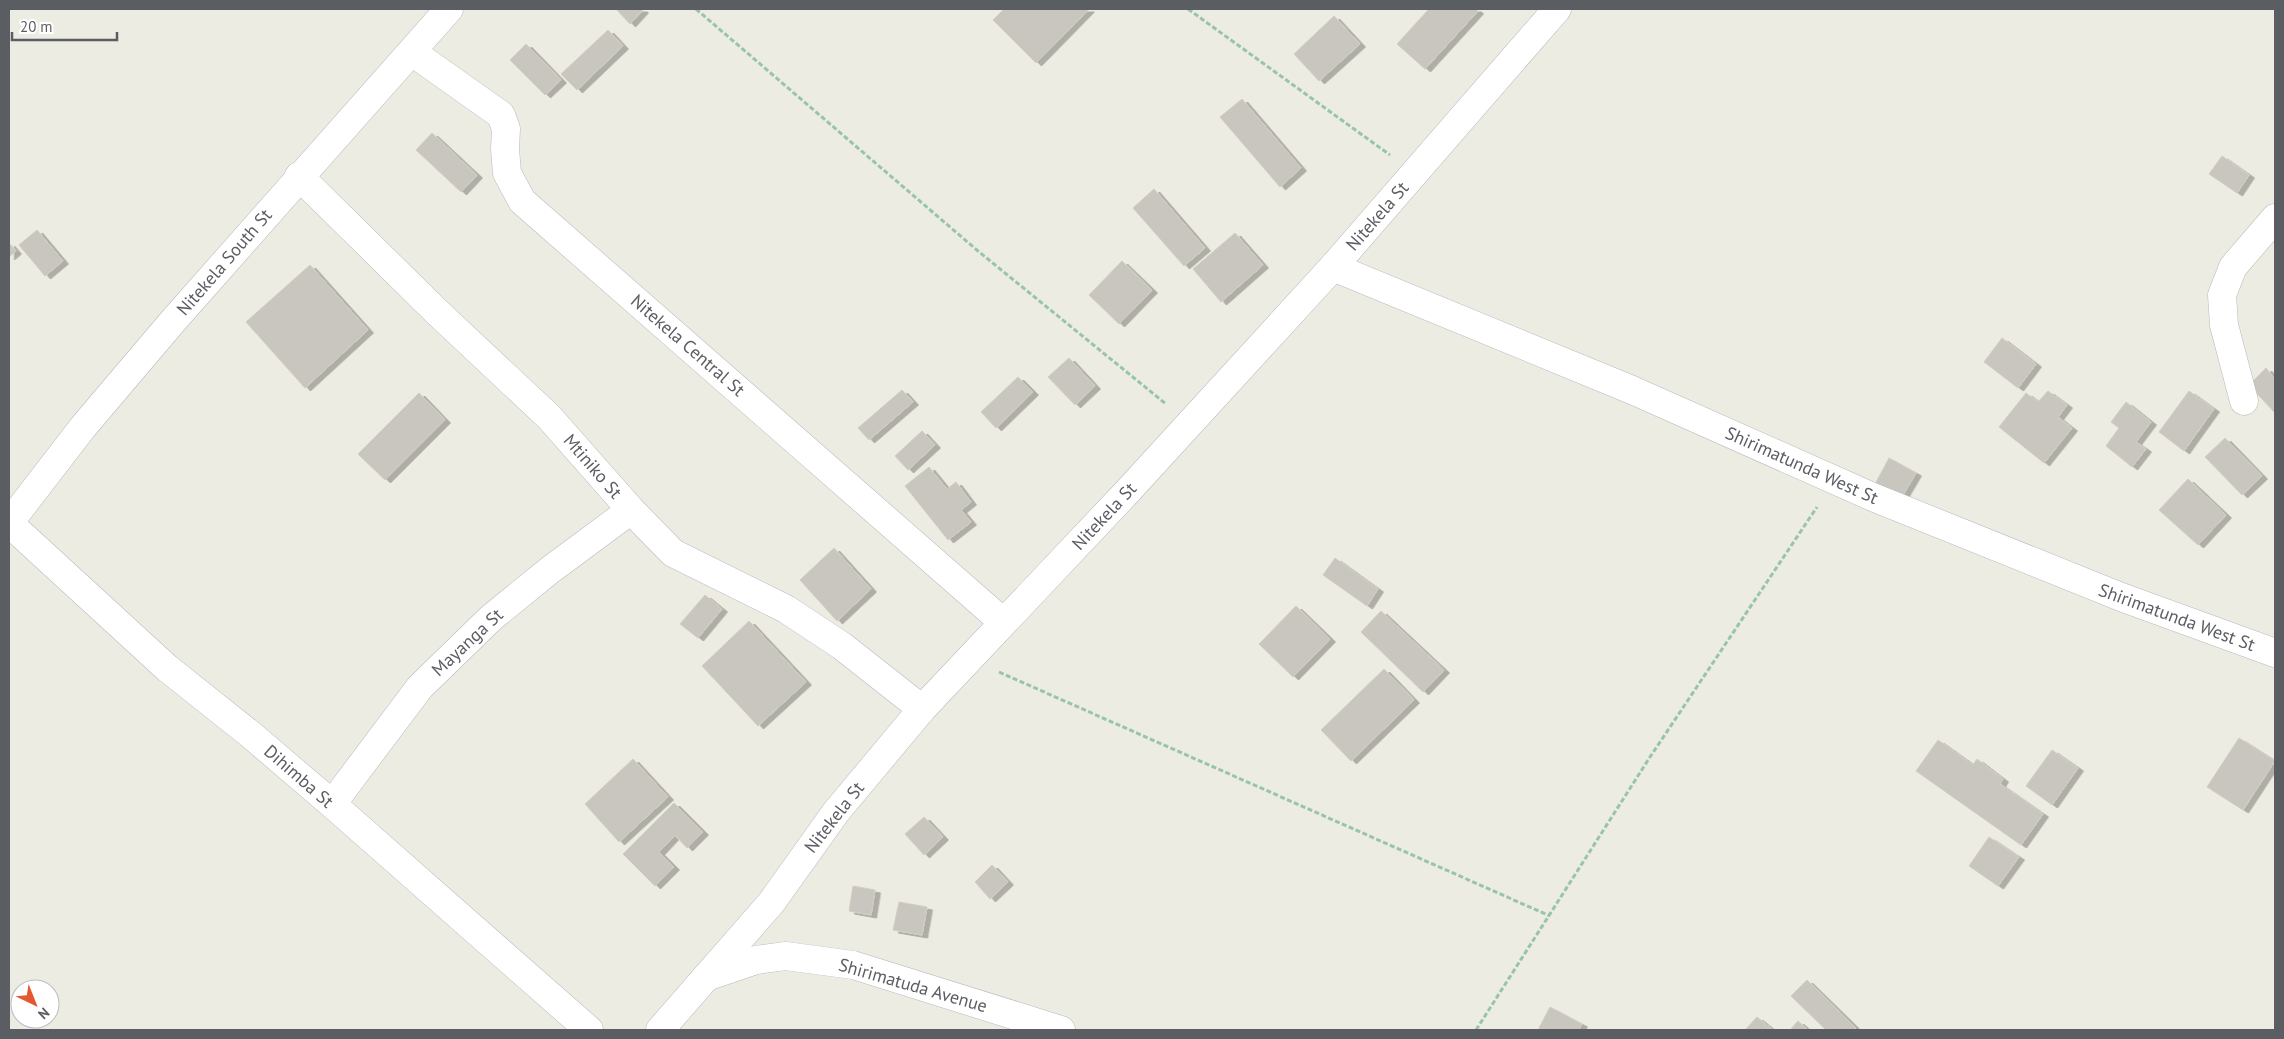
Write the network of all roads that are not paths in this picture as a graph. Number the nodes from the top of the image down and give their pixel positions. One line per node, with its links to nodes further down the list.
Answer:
1 (449, 9): 3 (street, Nitekela South St)
2 (1557, 9): 6 (street, Nitekela St)
3 (412, 52): 4 (street, Nitekela South St); 10 (street, Nitekela Central St)
4 (299, 176): 8 (street, Mtiniko St); 9 (street, Nitekela South St)
5 (2275, 218): 7 (street)
6 (1333, 266): 10 (street, Nitekela St); 11 (street, Shirimatunda West St)
7 (2244, 401)
8 (631, 510): 12 (street, Mtiniko St); 13 (street, Mayanga St)
9 (9, 523): 13 (street, Dihimba St)
10 (1003, 622): 12 (street, Nitekela St)
11 (2275, 653)
12 (922, 709): 14 (street, Nitekela St)
13 (332, 804): 15 (street, Dihimba St)
14 (705, 978): 16 (street, Nitekela St); 17 (street, Shirimatuda Avenue)
15 (590, 1030)
16 (660, 1030)
17 (1061, 1030)

